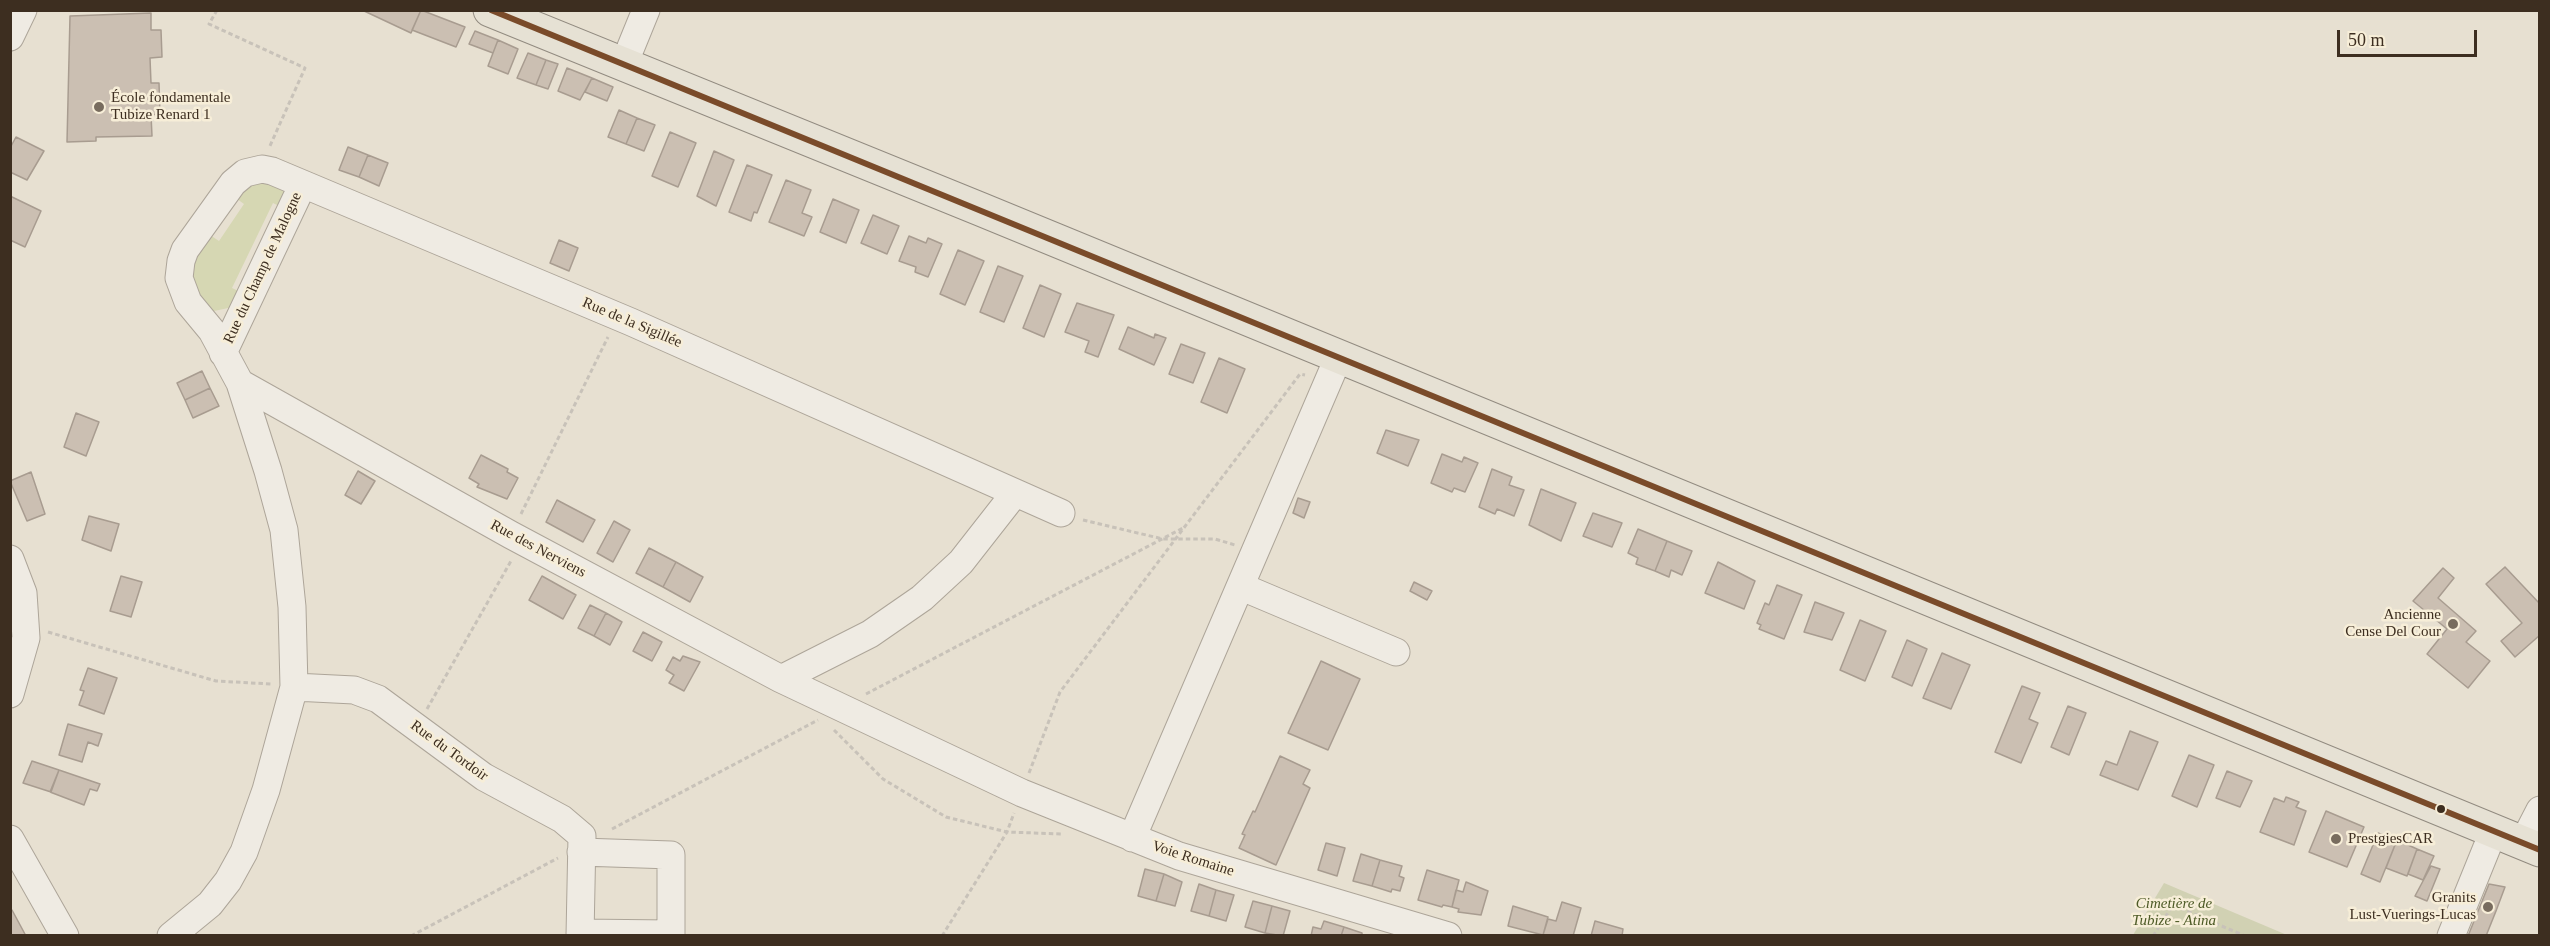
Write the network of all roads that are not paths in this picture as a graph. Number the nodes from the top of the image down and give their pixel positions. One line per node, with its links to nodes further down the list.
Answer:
1 (23, 10): 4 (street)
2 (490, 10): 5 (main road)
3 (646, 10): 5 (street)
4 (10, 37)
5 (624, 64): 8 (main road)
6 (303, 184): 7 (street, Rue du Champ de Malogne); 7 (street, Rue de la Sigillée); 10 (street, Rue de la Sigillée)
7 (223, 352): 9 (street)
8 (1334, 369): 13 (street, Voie Romaine); 21 (main road)
9 (240, 383): 15 (street, Rue des Nerviens); 16 (street)
10 (1015, 493): 11 (street, Rue de la Sigillée); 15 (street)
11 (1061, 513)
12 (10, 559): 17 (street)
13 (1242, 587): 14 (street); 19 (street, Voie Romaine)
14 (1396, 652)
15 (781, 679): 19 (street, Rue des Nerviens)
16 (294, 686): 22 (street, Rue du Tordoir); 26 (street)
17 (10, 694)
18 (2540, 810): 21 (street)
19 (1132, 838): 27 (street, Voie Romaine)
20 (10, 839): 25 (street)
21 (2519, 841): 28 (street)
22 (581, 849): 23 (street); 24 (street)
23 (580, 934): 24 (street)
24 (671, 935)
25 (65, 936)
26 (171, 936)
27 (1448, 936)
28 (2451, 936)

